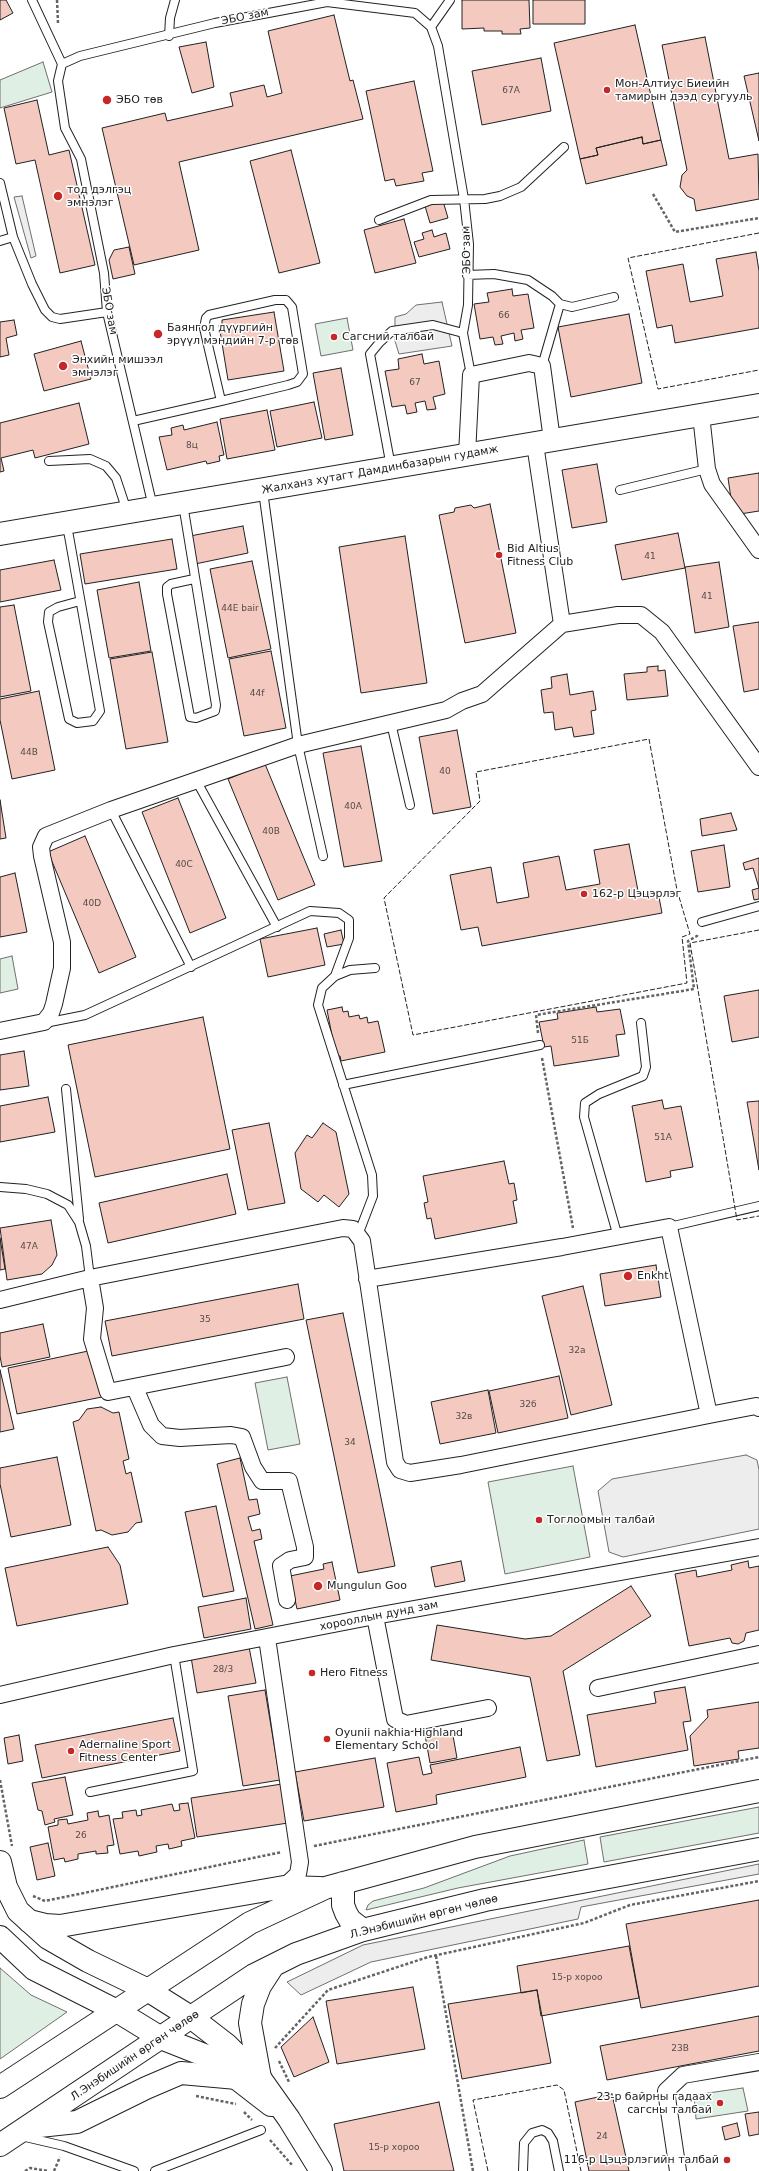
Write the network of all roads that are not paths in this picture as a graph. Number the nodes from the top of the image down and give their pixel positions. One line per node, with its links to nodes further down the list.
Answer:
1 (32, 0): 6 (lane)
2 (175, 0): 5 (lane)
3 (450, 0): 4 (lane)
4 (431, 27): 5 (lane, ЭБО зам); 9 (lane, ЭБО зам)
5 (169, 36): 6 (lane, ЭБО зам)
6 (62, 64): 16 (lane, ЭБО зам)
7 (564, 147): 9 (lane)
8 (0, 184): 11 (lane)
9 (464, 199): 10 (lane); 13 (lane, ЭБО зам)
10 (379, 220)
11 (13, 237): 12 (lane); 16 (lane)
12 (0, 241)
13 (467, 276): 15 (lane); 17 (lane, ЭБО зам)
14 (614, 297): 15 (lane)
15 (560, 304): 18 (lane)
16 (107, 312): 23 (lane, ЭБО зам)
17 (462, 332): 19 (lane, ЭБО зам); 27 (lane)
18 (542, 366): 19 (street); 24 (street)
19 (470, 375): 25 (street)
20 (221, 401): 20 (lane); 23 (lane)
21 (759, 405): 22 (main road, Жалханз хутагт Дамдинбазарын гудамж)
22 (701, 416): 24 (main road, Жалханз хутагт Дамдинбазарын гудамж); 28 (street)
23 (133, 421): 32 (lane, ЭБО зам)
24 (543, 442): 25 (main road, Жалханз хутагт Дамдинбазарын гудамж); 39 (street)
25 (467, 455): 27 (main road, Жалханз хутагт Дамдинбазарын гудамж)
26 (49, 461): 33 (lane)
27 (391, 468): 29 (main road, Жалханз хутагт Дамдинбазарын гудамж)
28 (707, 469): 30 (lane); 36 (street)
29 (263, 490): 31 (main road, Жалханз хутагт Дамдинбазарын гудамж); 41 (lane)
30 (620, 490)
31 (183, 504): 32 (main road, Жалханз хутагт Дамдинбазарын гудамж); 37 (lane)
32 (154, 509): 33 (main road, Жалханз хутагт Дамдинбазарын гудамж)
33 (128, 513): 34 (main road, Жалханз хутагт Дамдинбазарын гудамж)
34 (66, 523): 35 (main road, Жалханз хутагт Дамдинбазарын гудамж); 38 (lane)
35 (0, 534)
36 (759, 550)
37 (194, 578): 37 (lane)
38 (80, 601): 38 (lane)
39 (562, 624): 40 (street); 42 (street)
40 (391, 723): 41 (street); 44 (lane)
41 (298, 745): 43 (street); 46 (lane)
42 (759, 767)
43 (196, 780): 45 (street); 49 (lane)
44 (410, 805)
45 (111, 810): 50 (lane); 54 (street)
46 (323, 856)
47 (759, 906): 48 (lane)
48 (702, 922)
49 (277, 927): 50 (lane); 52 (lane)
50 (191, 966): 54 (lane)
51 (375, 968): 52 (lane)
52 (335, 976): 57 (lane)
53 (641, 1023): 64 (lane)
54 (40, 1024): 55 (street)
55 (0, 1031)
56 (540, 1045): 57 (lane)
57 (343, 1085): 63 (lane)
58 (66, 1089): 61 (lane)
59 (0, 1187): 61 (lane)
60 (759, 1206): 62 (lane)
61 (79, 1222): 65 (lane)
62 (669, 1227): 64 (street); 71 (street)
63 (358, 1235): 65 (street); 66 (street)
64 (618, 1237): 66 (street)
65 (90, 1278): 67 (street); 69 (street)
66 (367, 1279): 71 (street)
67 (0, 1300)
68 (286, 1357): 69 (street)
69 (134, 1388): 73 (street)
70 (759, 1408): 71 (street)
71 (709, 1415)
72 (759, 1546): 74 (street, хорооллын дунд зам)
73 (287, 1600)
74 (375, 1616): 75 (street, хорооллын дунд зам); 80 (street)
75 (267, 1638): 77 (street, хорооллын дунд зам); 86 (street)
76 (759, 1654): 78 (street)
77 (174, 1656): 79 (street, хорооллын дунд зам); 82 (lane)
78 (598, 1688)
79 (0, 1695)
80 (488, 1708)
81 (759, 1791): 85 (main road)
82 (90, 1792)
83 (759, 1849): 88 (main road, Л.Энэбишийн өргөн чөлөө)
84 (6, 1857): 87 (main road)
85 (334, 1886): 86 (main road); 88 (main road); 91 (main road)
86 (284, 1887): 87 (main road)
87 (29, 1921): 91 (main road)
88 (363, 1930): 90 (main road, Л.Энэбишийн өргөн чөлөө)
89 (0, 1937): 92 (main road)
90 (275, 1963): 93 (main road, Л.Энэбишийн өргөн чөлөө); 97 (main road)
91 (146, 1989): 92 (main road); 93 (main road)
92 (117, 2011): 94 (main road); 98 (main road)
93 (192, 2018): 94 (main road, Л.Энэбишийн өргөн чөлөө); 97 (main road)
94 (161, 2038): 96 (main road); 101 (main road, Л.Энэбишийн өргөн чөлөө)
95 (759, 2062): 107 (street)
96 (236, 2078): 99 (main road); 101 (main road)
97 (260, 2078): 99 (main road)
98 (0, 2087)
99 (285, 2114): 104 (main road)
100 (262, 2130): 103 (lane)
101 (14, 2136): 102 (lane)
102 (134, 2171)
103 (155, 2171)
104 (321, 2171)
105 (523, 2171): 106 (lane)
106 (559, 2171)
107 (678, 2171)

